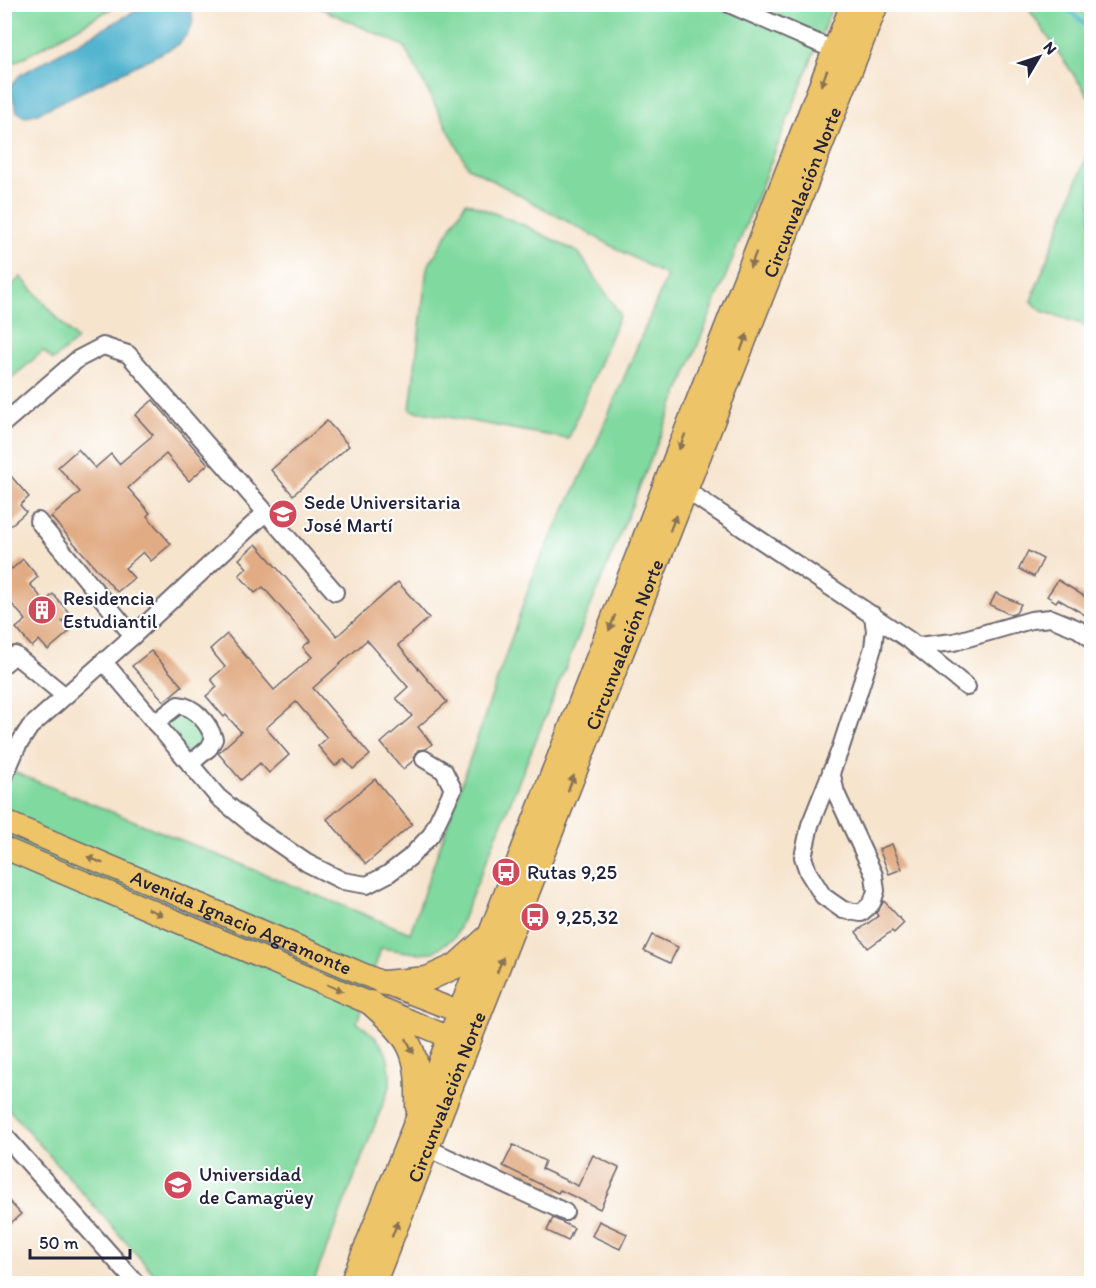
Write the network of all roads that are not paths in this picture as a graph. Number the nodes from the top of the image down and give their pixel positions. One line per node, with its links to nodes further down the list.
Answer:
1 (729, 4): 4 (street)
2 (853, 4): 4 (highway, Circunvalación Norte)
3 (876, 4): 4 (highway, Circunvalación Norte)
4 (844, 55): 6 (highway, Circunvalación Norte, one-way to 4); 25 (highway, Circunvalación Norte, one-way to 25)
5 (4, 423): 7 (street)
6 (686, 490): 10 (street); 28 (highway, Circunvalación Norte, one-way to 6)
7 (266, 513): 9 (street); 11 (street)
8 (38, 521): 11 (street)
9 (335, 592)
10 (873, 615): 13 (street); 21 (street)
11 (133, 636): 14 (street)
12 (1092, 639): 13 (street)
13 (917, 646): 16 (street)
14 (103, 662): 17 (street); 18 (street)
15 (4, 663): 17 (street)
16 (967, 687)
17 (65, 696): 22 (street)
18 (155, 723): 20 (street); 20 (street)
19 (424, 759): 20 (street)
20 (190, 764)
21 (831, 771): 21 (street)
22 (4, 777)
23 (4, 821): 26 (main road, Avenida Ignacio Agramonte, one-way to 23)
24 (4, 848): 27 (main road, Avenida Ignacio Agramonte, one-way to 27)
25 (490, 935): 26 (highway); 28 (highway, Circunvalación Norte)
26 (384, 983): 28 (main road, Avenida Ignacio Agramonte)
27 (371, 1004): 29 (main road, Avenida Ignacio Agramonte); 30 (highway, one-way to 30)
28 (469, 1016): 29 (highway, Circunvalación Norte)
29 (459, 1042): 30 (highway, Circunvalación Norte); 32 (highway, Circunvalación Norte)
30 (418, 1118): 35 (highway, Circunvalación Norte)
31 (4, 1135): 34 (street)
32 (426, 1148): 33 (street); 36 (highway, Circunvalación Norte, one-way to 32)
33 (566, 1212)
34 (137, 1284)
35 (352, 1284)
36 (373, 1284)

